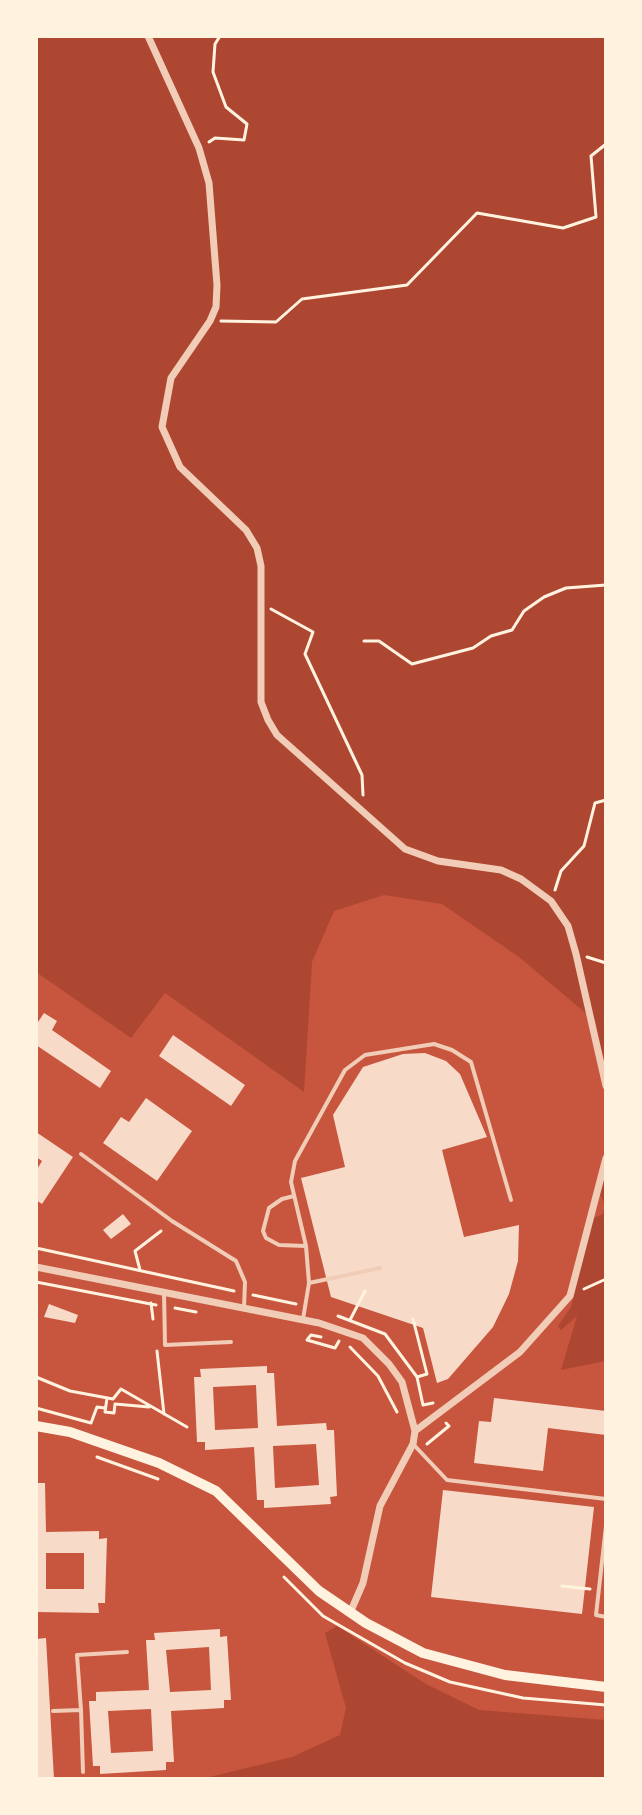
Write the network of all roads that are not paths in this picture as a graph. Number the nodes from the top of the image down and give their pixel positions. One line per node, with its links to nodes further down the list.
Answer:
1 (148, 36): 2 (street)
2 (606, 1086)
3 (81, 1154): 12 (lane)
4 (606, 1158): 16 (street)
5 (294, 1196): 6 (lane); 7 (lane); 7 (lane)
6 (511, 1200)
7 (306, 1246): 10 (lane)
8 (36, 1267): 11 (street)
9 (380, 1268): 10 (lane)
10 (309, 1283): 13 (lane)
11 (164, 1292): 12 (street); 14 (lane)
12 (244, 1308): 13 (street)
13 (303, 1319): 16 (street)
14 (231, 1342)
15 (36, 1426): 20 (main road)
16 (415, 1431): 17 (street)
17 (413, 1444): 18 (lane); 20 (street)
18 (606, 1499)
19 (606, 1526): 21 (lane)
20 (350, 1613): 23 (main road)
21 (606, 1617)
22 (127, 1652): 24 (lane)
23 (606, 1687)
24 (81, 1710): 25 (lane); 26 (lane)
25 (53, 1711)
26 (83, 1772)

